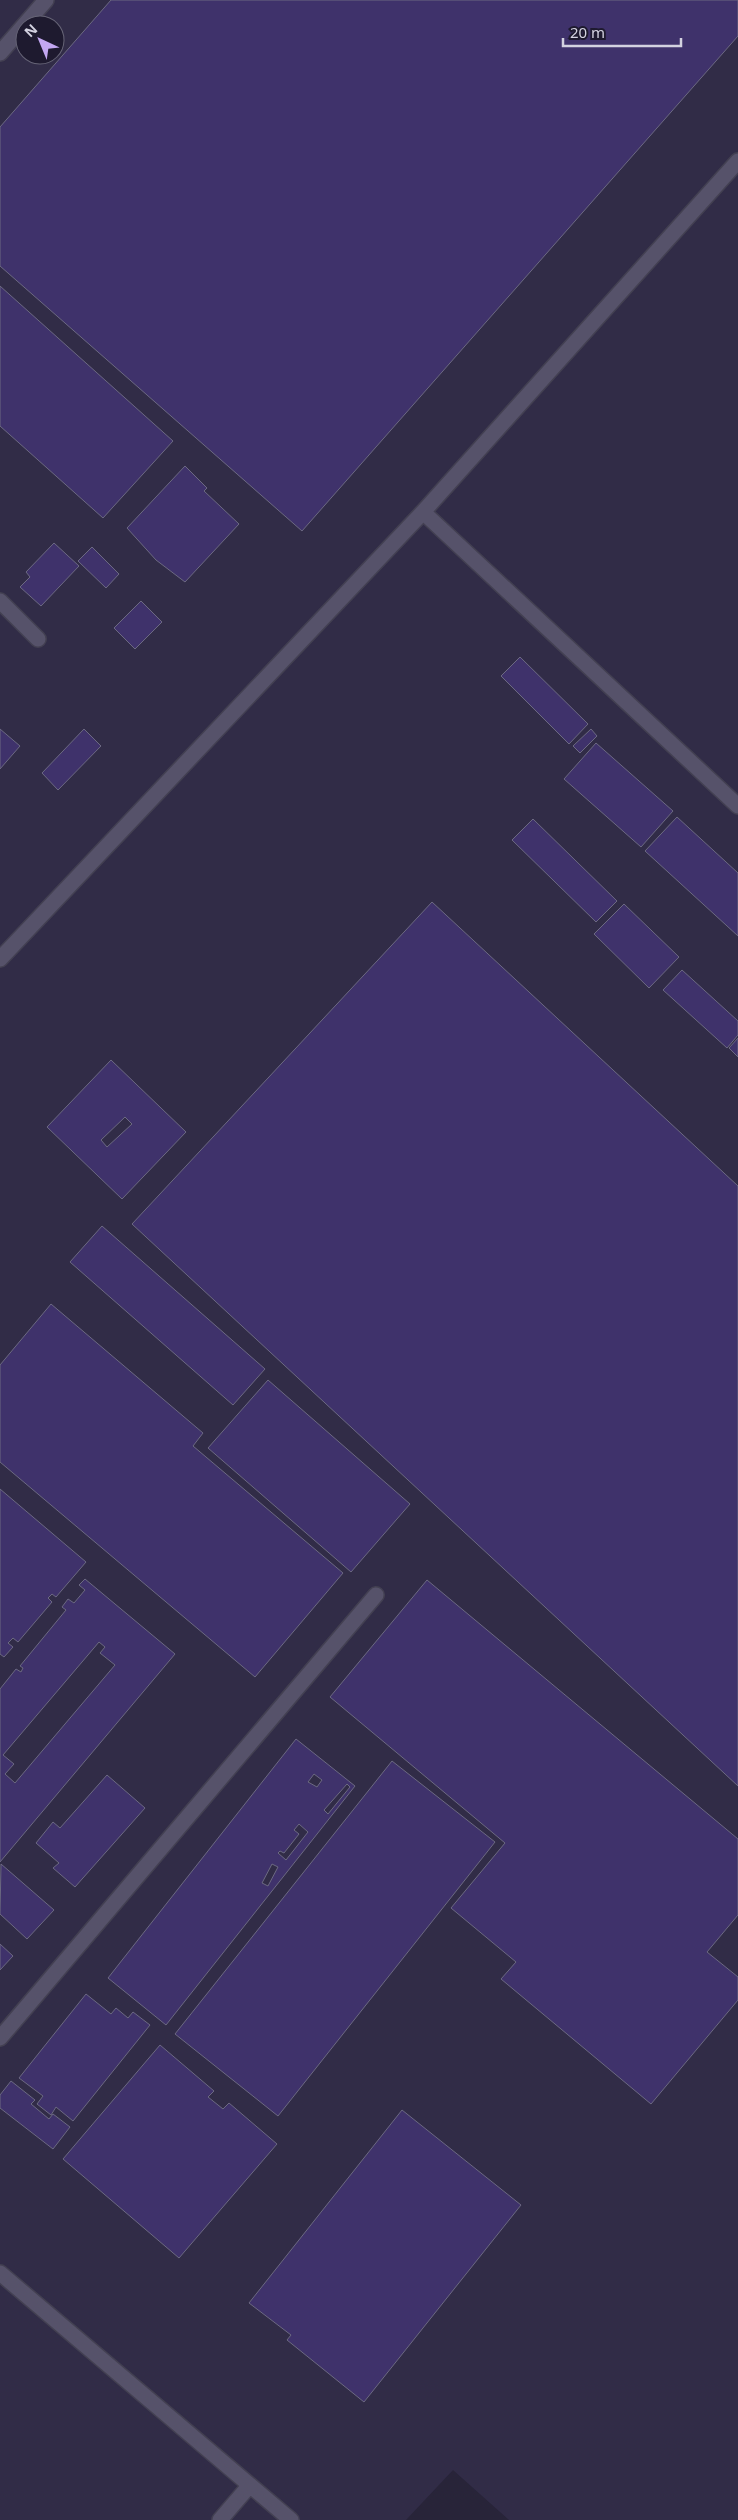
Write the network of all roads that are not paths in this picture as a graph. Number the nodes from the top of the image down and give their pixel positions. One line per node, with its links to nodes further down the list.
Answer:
1 (46, 0): 2 (lane)
2 (0, 53)
3 (738, 161): 4 (lane)
4 (423, 512): 7 (lane); 8 (lane)
5 (0, 601): 6 (lane)
6 (38, 640)
7 (738, 806)
8 (0, 959)
9 (376, 1595): 10 (lane)
10 (0, 2038)
11 (0, 2273): 12 (lane)
12 (250, 2485): 13 (lane); 14 (lane)
13 (220, 2520)
14 (291, 2520)

